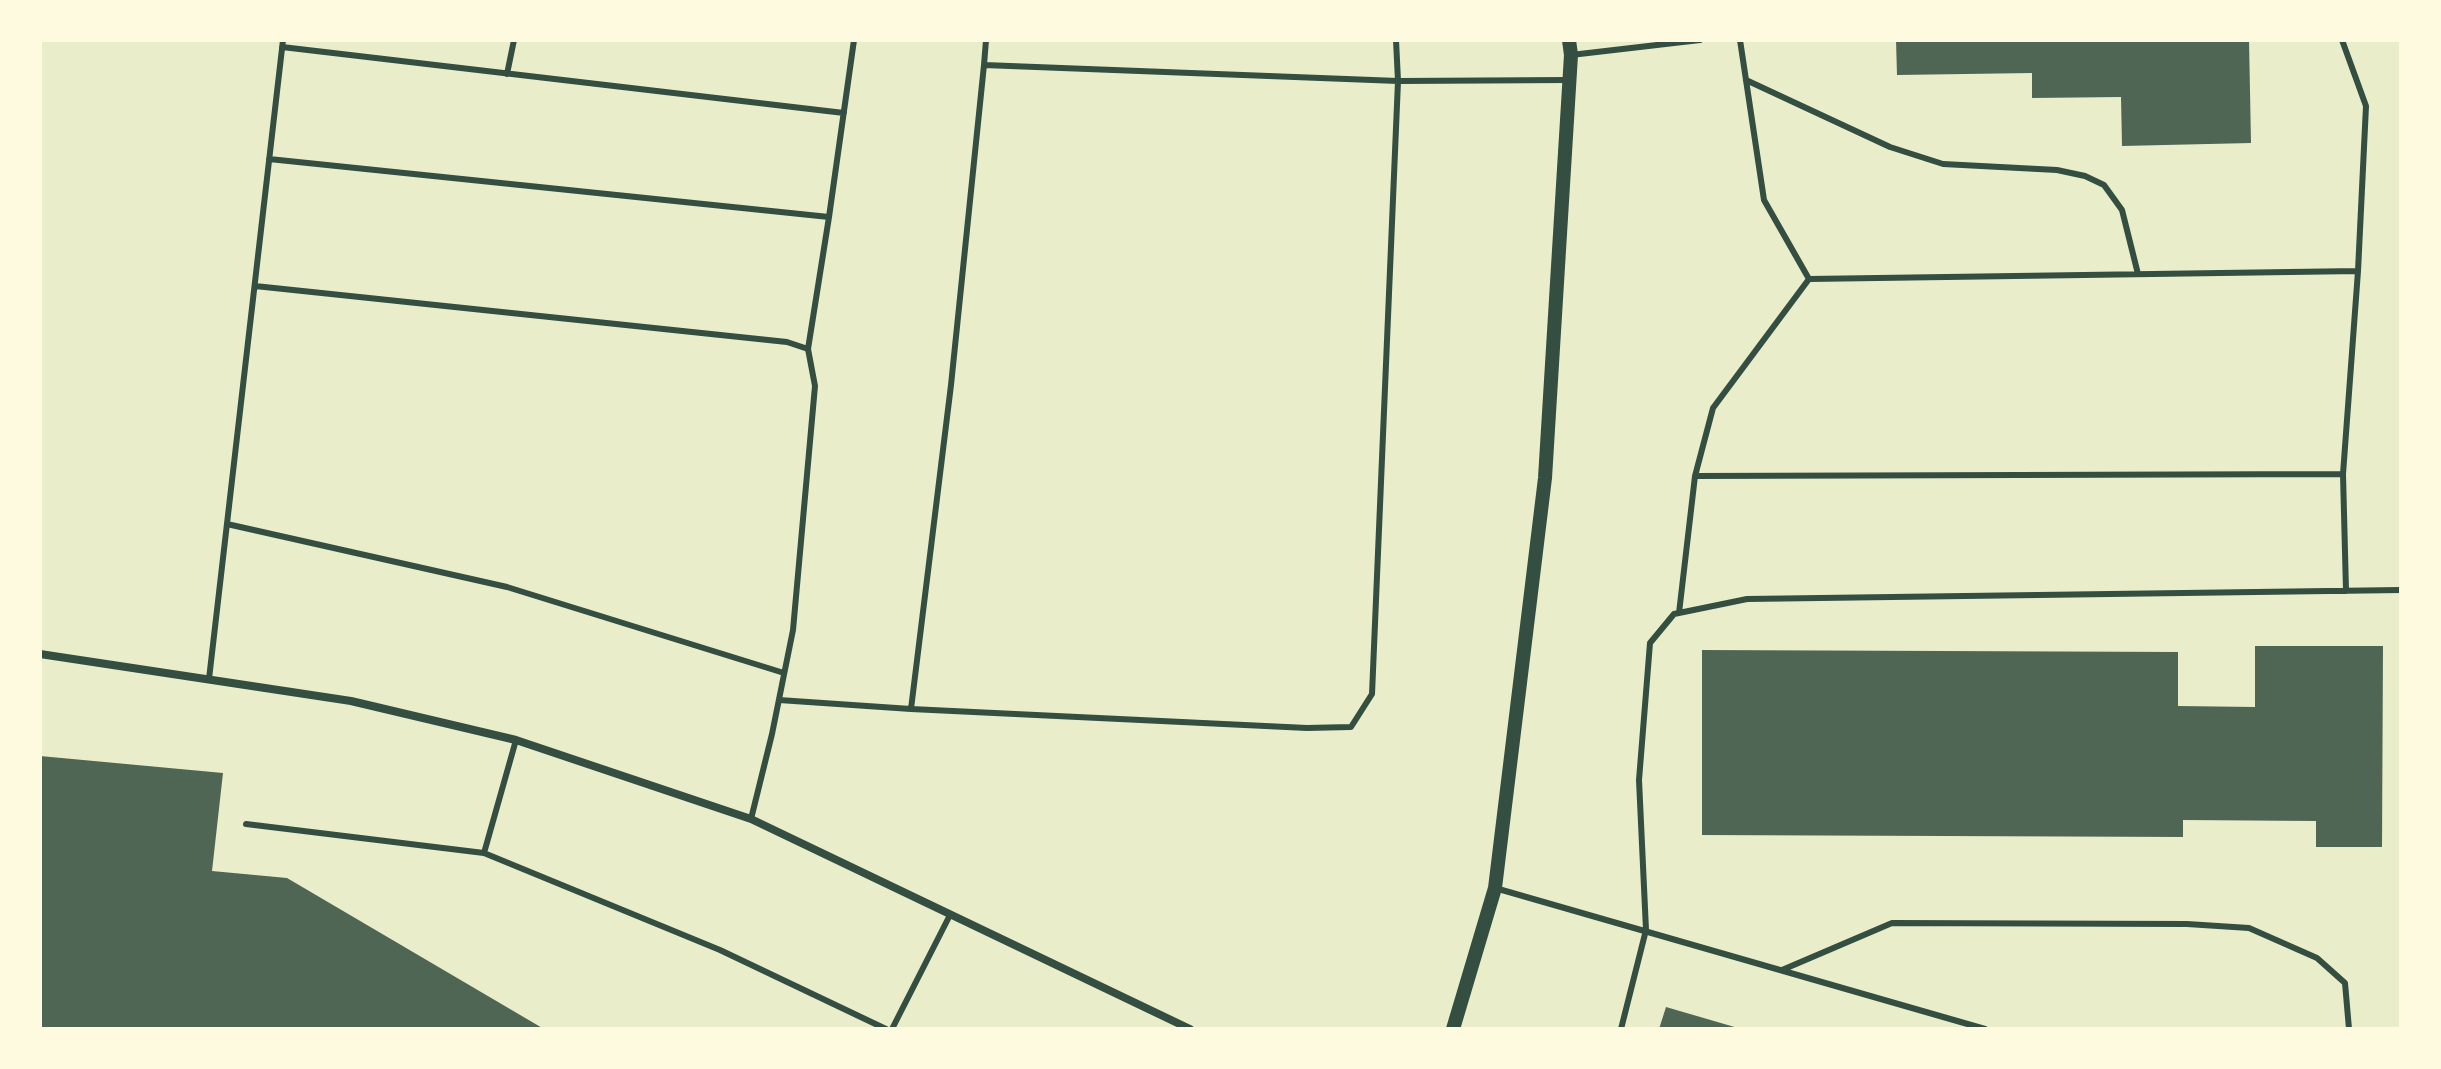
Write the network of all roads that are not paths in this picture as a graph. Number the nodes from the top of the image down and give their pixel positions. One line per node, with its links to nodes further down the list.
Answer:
1 (514, 40): 11 (lane)
2 (854, 40): 15 (lane)
3 (986, 40): 10 (lane)
4 (1396, 40): 14 (lane)
5 (1700, 40): 9 (lane)
6 (1740, 40): 13 (lane)
7 (2342, 40): 18 (lane)
8 (283, 44): 11 (lane); 16 (lane)
9 (1570, 48): 12 (street)
10 (984, 65): 14 (lane); 33 (lane)
11 (507, 74): 15 (lane)
12 (1568, 80): 14 (lane); 38 (street)
13 (1746, 80): 19 (lane); 20 (lane)
14 (1398, 81): 33 (lane)
15 (844, 113): 17 (lane)
16 (269, 159): 17 (lane); 21 (lane)
17 (829, 217): 22 (lane)
18 (2358, 271): 19 (lane); 23 (lane)
19 (2138, 274): 20 (lane)
20 (1809, 279): 24 (lane)
21 (255, 286): 22 (lane); 25 (lane)
22 (808, 349): 30 (lane)
23 (2343, 474): 24 (lane); 27 (lane)
24 (1695, 476): 28 (lane)
25 (227, 524): 30 (lane); 31 (lane)
26 (2401, 590): 27 (lane)
27 (2346, 591): 28 (lane)
28 (1679, 613): 40 (lane)
29 (40, 654): 31 (street)
30 (784, 673): 32 (lane)
31 (209, 679): 34 (street)
32 (779, 700): 33 (lane); 35 (lane)
33 (911, 709)
34 (516, 740): 35 (street); 37 (lane)
35 (751, 819): 39 (street)
36 (246, 824): 37 (lane)
37 (484, 853): 42 (lane)
38 (1495, 888): 40 (lane); 45 (street)
39 (950, 915): 43 (lane); 44 (street)
40 (1646, 930): 41 (lane); 46 (lane)
41 (1782, 970): 47 (lane); 48 (lane)
42 (886, 1029)
43 (892, 1029)
44 (1190, 1029)
45 (1453, 1029)
46 (1621, 1029)
47 (1985, 1029)
48 (2349, 1029)

